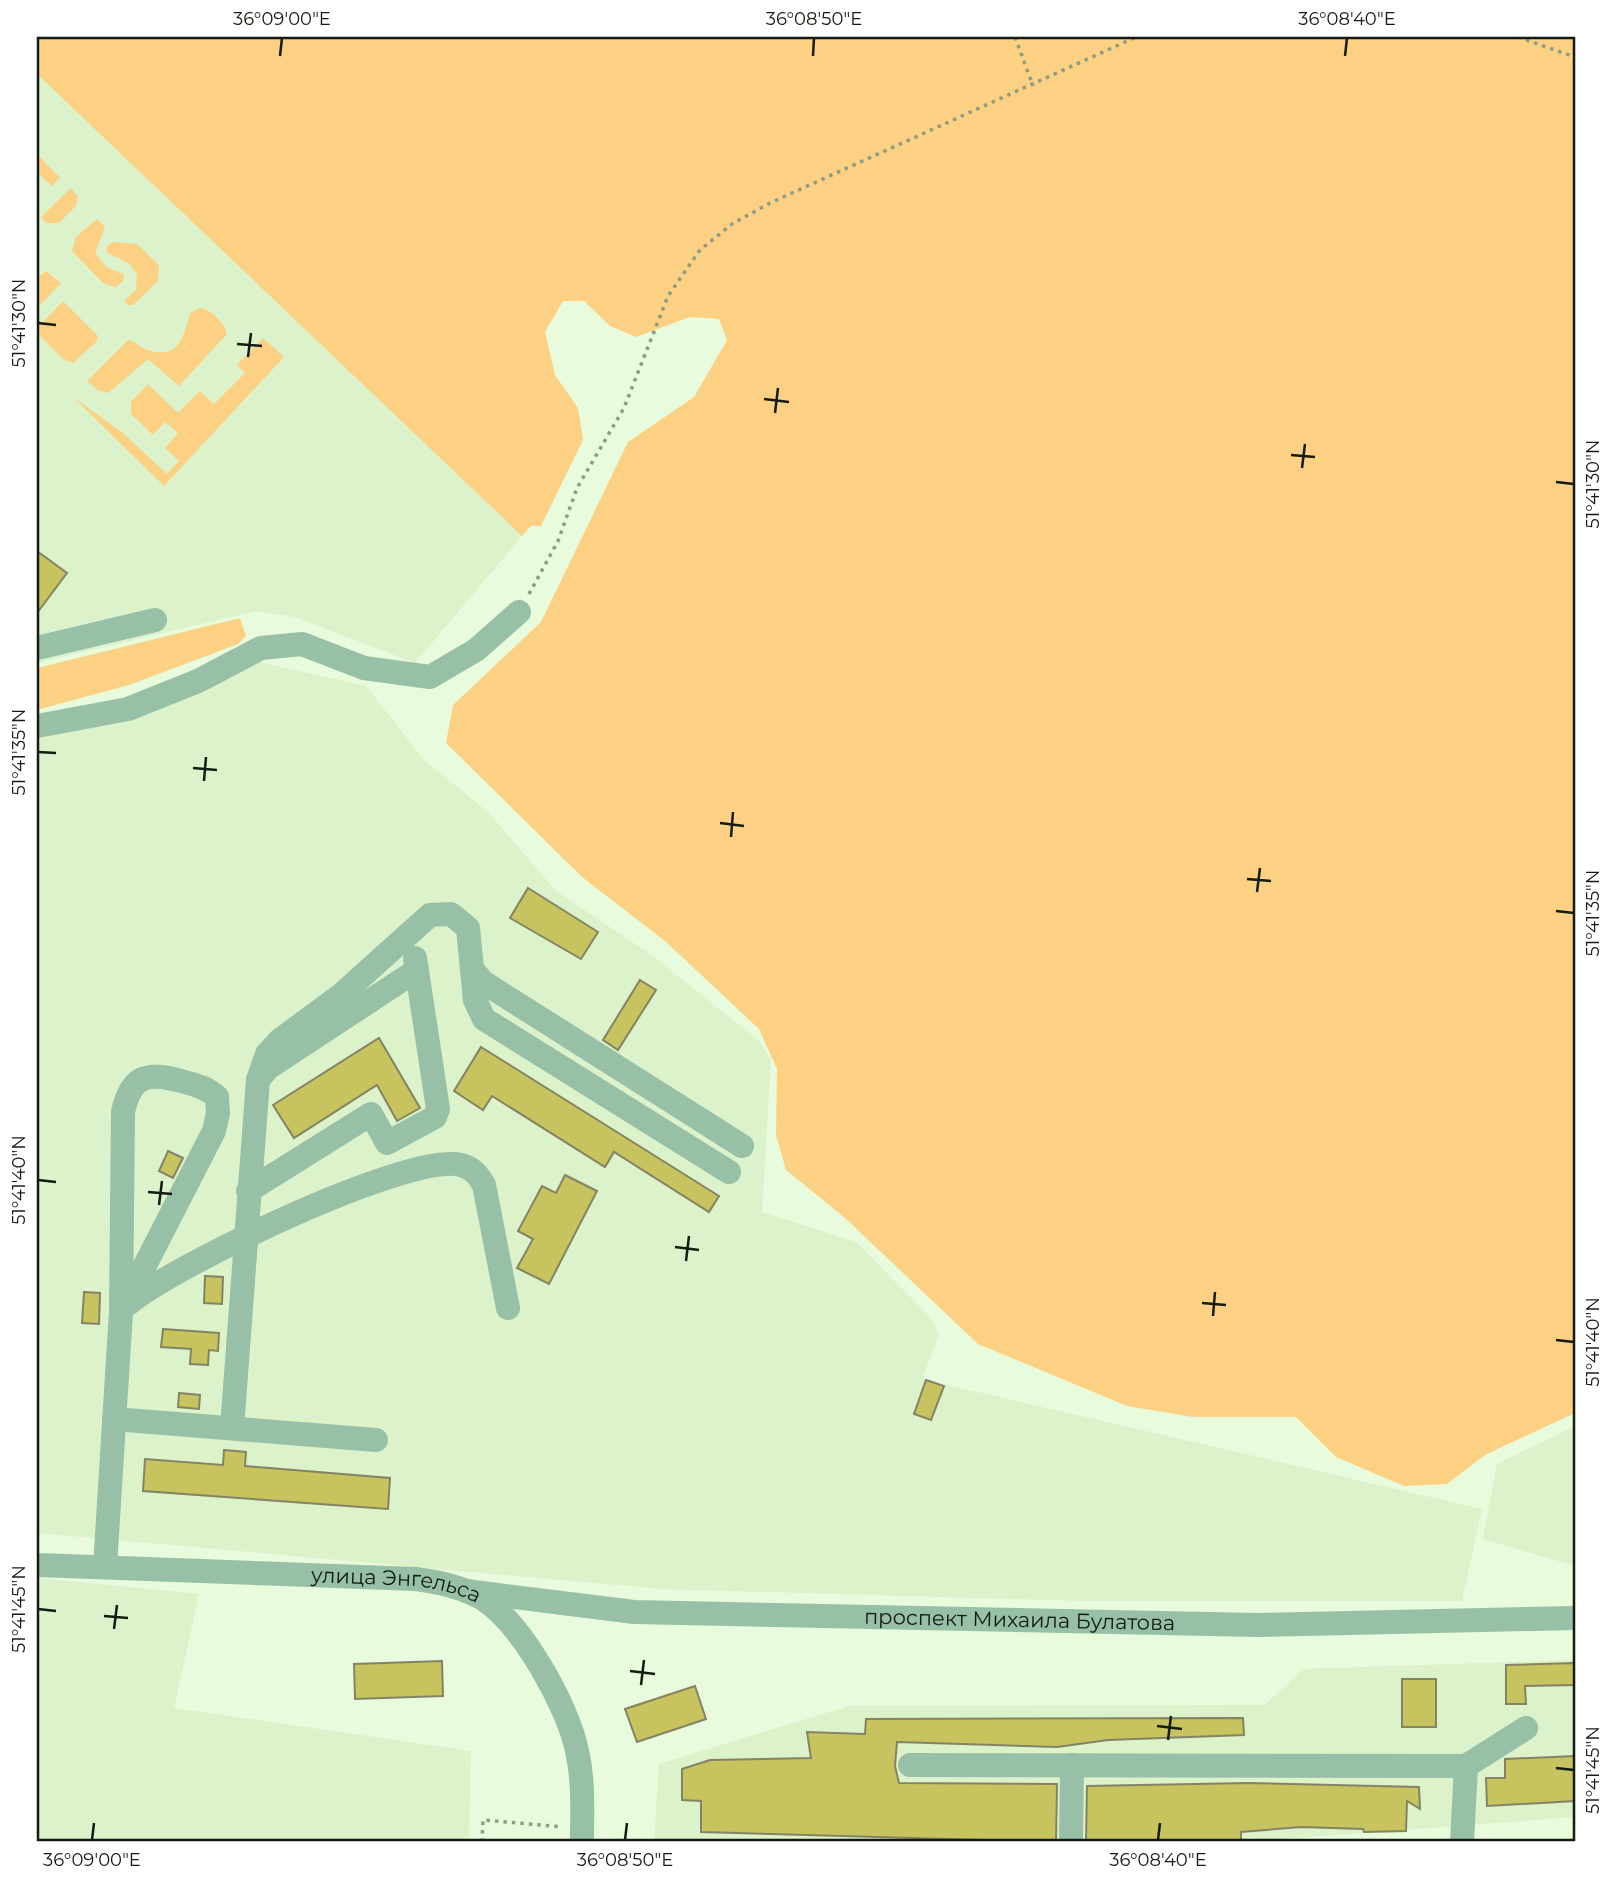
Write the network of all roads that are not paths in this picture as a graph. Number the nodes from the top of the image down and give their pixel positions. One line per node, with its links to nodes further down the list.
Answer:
1 (519, 612): 4 (street)
2 (155, 620): 3 (street)
3 (37, 648)
4 (37, 726)
5 (411, 933): 6 (street); 7 (street); 8 (street)
6 (472, 969): 9 (street); 10 (street)
7 (417, 970): 8 (street); 11 (street)
8 (258, 1080): 11 (street)
9 (743, 1146)
10 (729, 1172)
11 (248, 1191): 12 (street)
12 (245, 1236): 13 (street); 14 (street); 16 (street)
13 (508, 1308)
14 (121, 1312): 14 (street); 15 (street)
15 (114, 1419): 16 (street); 19 (street)
16 (232, 1428): 17 (street)
17 (376, 1440)
18 (37, 1565): 19 (street, улица Энгельса)
19 (105, 1567): 20 (street, улица Энгельса)
20 (466, 1591): 21 (street, проспект Михаила Булатова); 26 (street, улица Энгельса)
21 (1575, 1618)
22 (1526, 1728): 25 (street)
23 (910, 1765): 24 (street)
24 (1072, 1765): 25 (street); 27 (street)
25 (1466, 1766): 28 (street)
26 (582, 1836)
27 (1071, 1842)
28 (1462, 1842)

